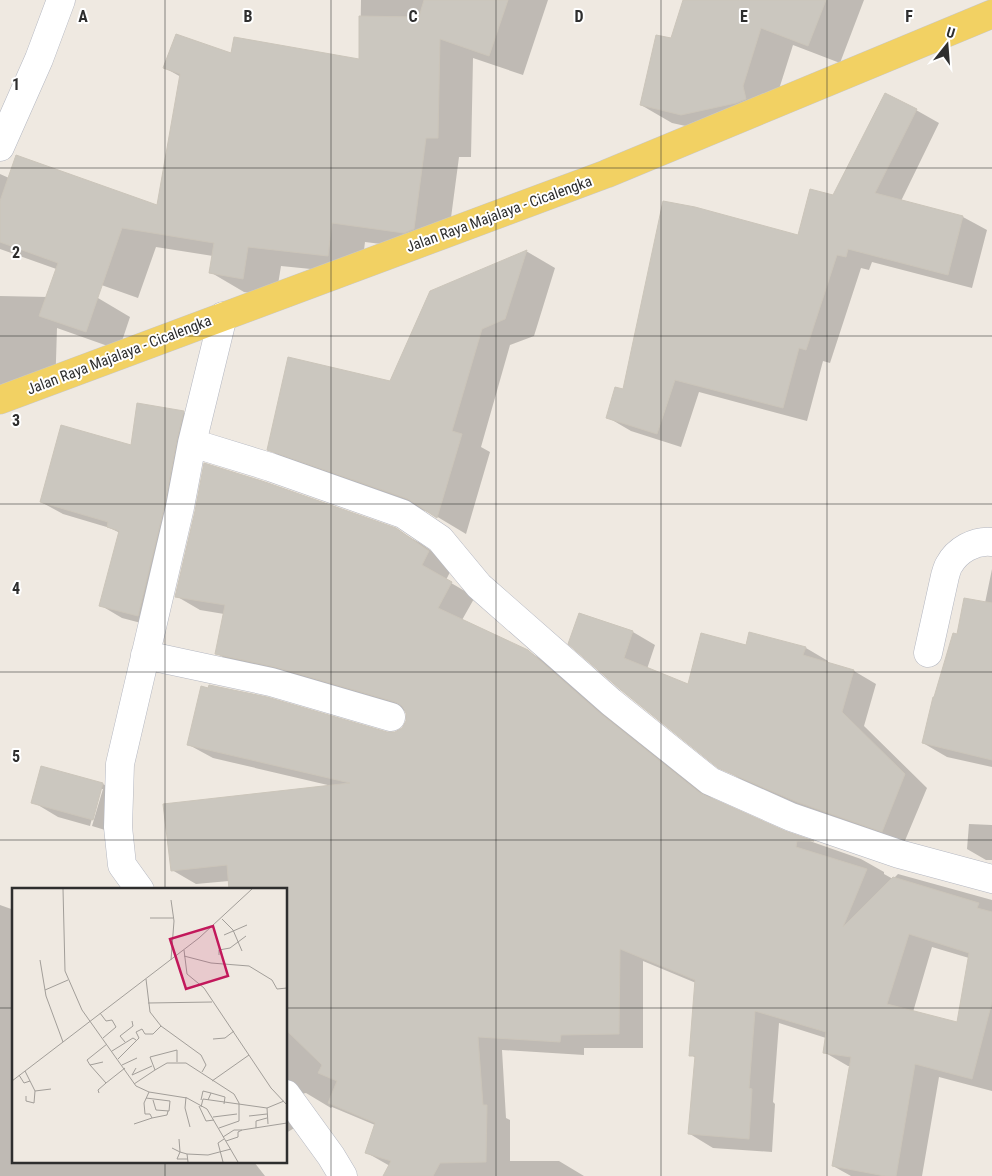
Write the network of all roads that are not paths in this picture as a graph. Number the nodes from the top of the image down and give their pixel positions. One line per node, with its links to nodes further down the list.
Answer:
1 (61, 0): 3 (street)
2 (992, 14): 4 (main road, Jalan Raya Majalaya - Cicalengka)
3 (0, 147)
4 (223, 316): 5 (main road, Jalan Raya Majalaya - Cicalengka); 6 (street)
5 (0, 400)
6 (192, 443): 9 (street); 11 (street)
7 (992, 542): 8 (street)
8 (928, 653)
9 (145, 655): 10 (street); 12 (street)
10 (392, 717)
11 (992, 879)
12 (139, 888)
13 (288, 1097): 14 (street)
14 (343, 1176)

